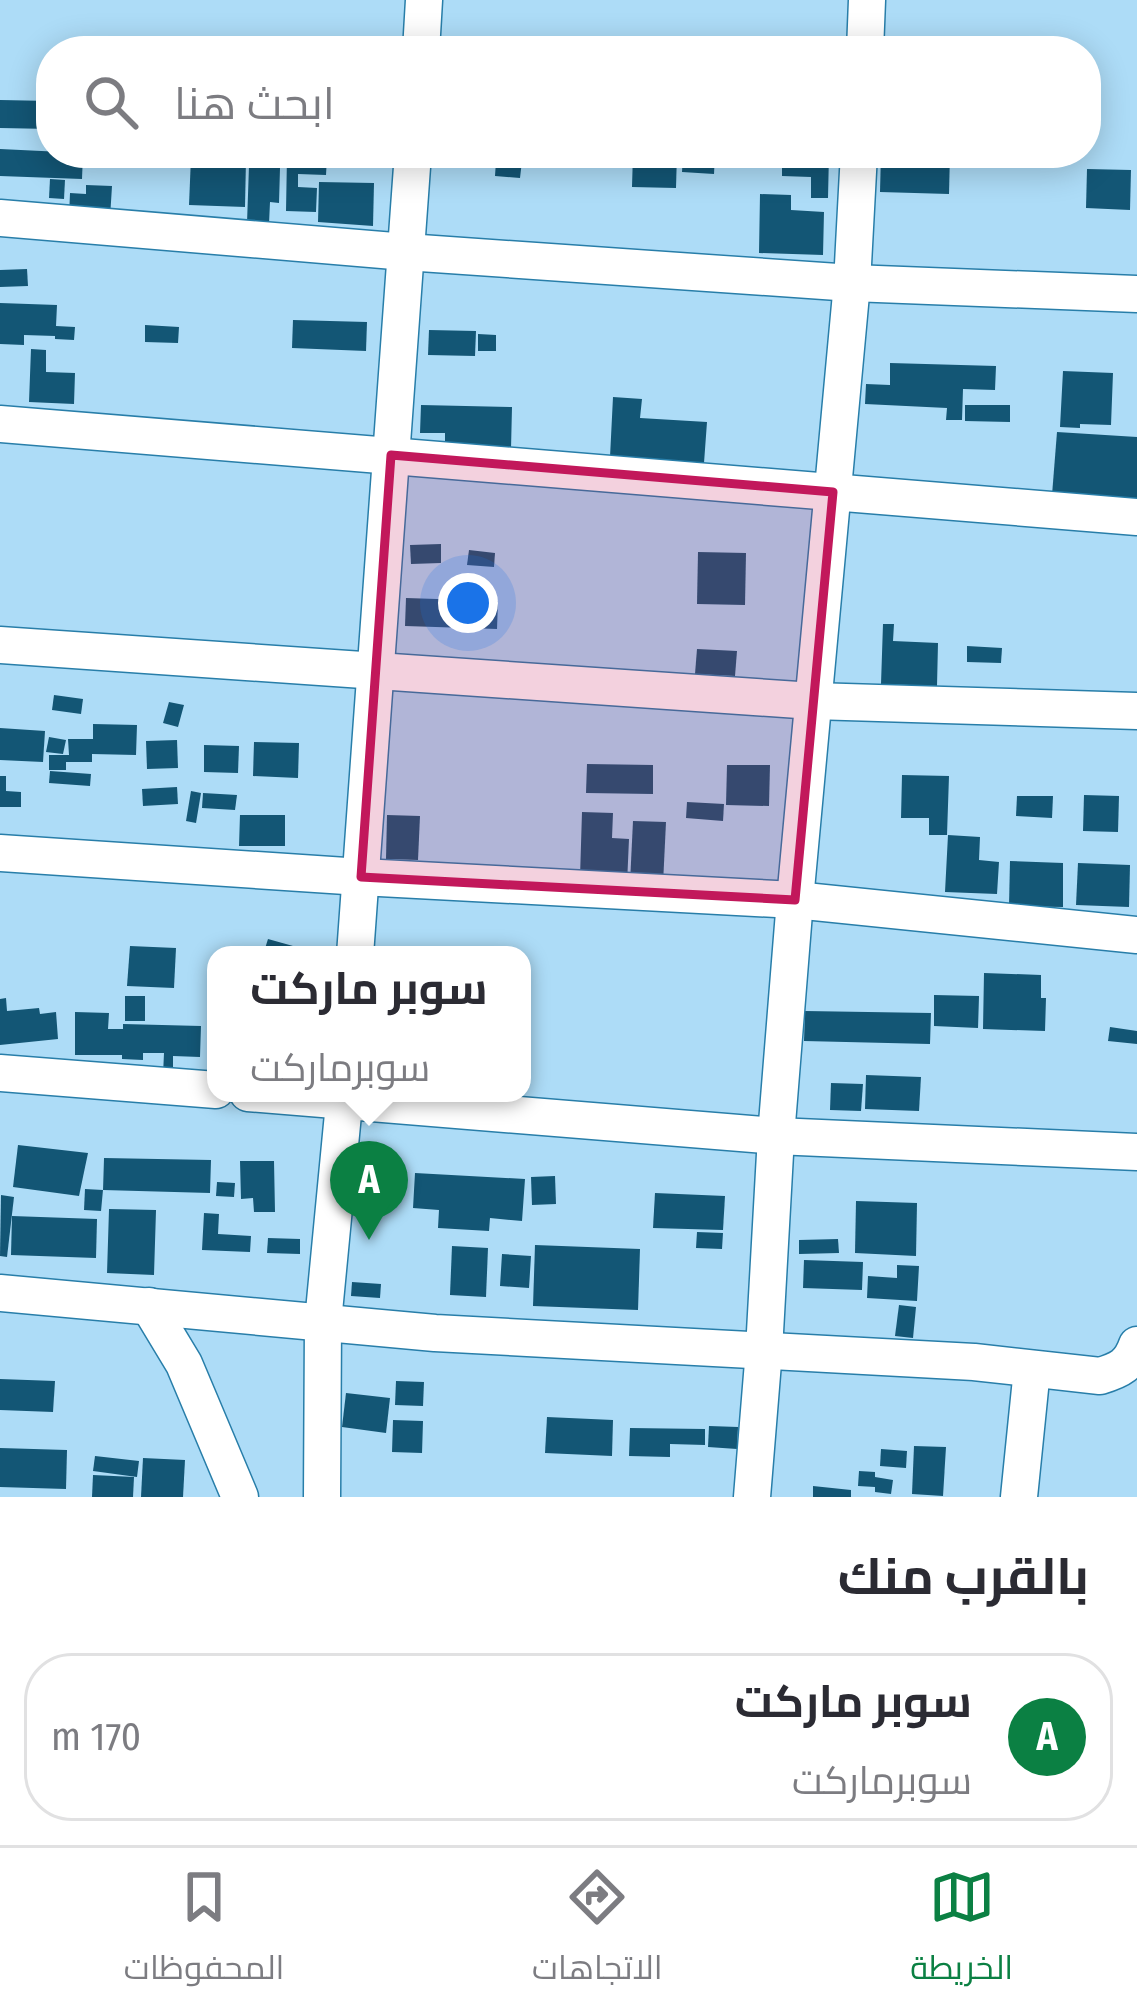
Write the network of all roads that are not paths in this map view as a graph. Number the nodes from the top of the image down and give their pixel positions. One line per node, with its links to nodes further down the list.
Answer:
1 (424, 0): 3 (street)
2 (867, 0): 4 (street)
3 (422, 36)
4 (866, 36)
5 (412, 168): 8 (street)
6 (858, 168): 9 (street)
7 (0, 218): 8 (street)
8 (406, 252): 9 (street); 12 (street)
9 (852, 284): 10 (street); 13 (street)
10 (1137, 294)
11 (0, 424): 12 (street)
12 (391, 455): 13 (street); 16 (street)
13 (832, 492): 14 (street); 17 (street)
14 (1137, 517)
15 (0, 645): 16 (street)
16 (376, 670): 17 (street); 20 (street)
17 (814, 701): 18 (street); 21 (street)
18 (1137, 711)
19 (0, 853): 20 (street)
20 (361, 877): 21 (street); 23 (street)
21 (795, 899): 22 (street); 28 (street)
22 (1137, 934)
23 (356, 946)
24 (0, 1073): 25 (street)
25 (207, 1089)
26 (344, 1102): 32 (street)
27 (399, 1102): 28 (street)
28 (776, 1136): 29 (street); 34 (street)
29 (1137, 1152)
30 (0, 1293): 31 (street)
31 (149, 1306): 32 (street); 36 (street)
32 (323, 1322): 34 (street); 37 (street)
33 (1137, 1345): 35 (street)
34 (764, 1350): 35 (street); 38 (street)
35 (1032, 1369): 39 (street)
36 (240, 1497)
37 (322, 1497)
38 (752, 1497)
39 (1019, 1497)

